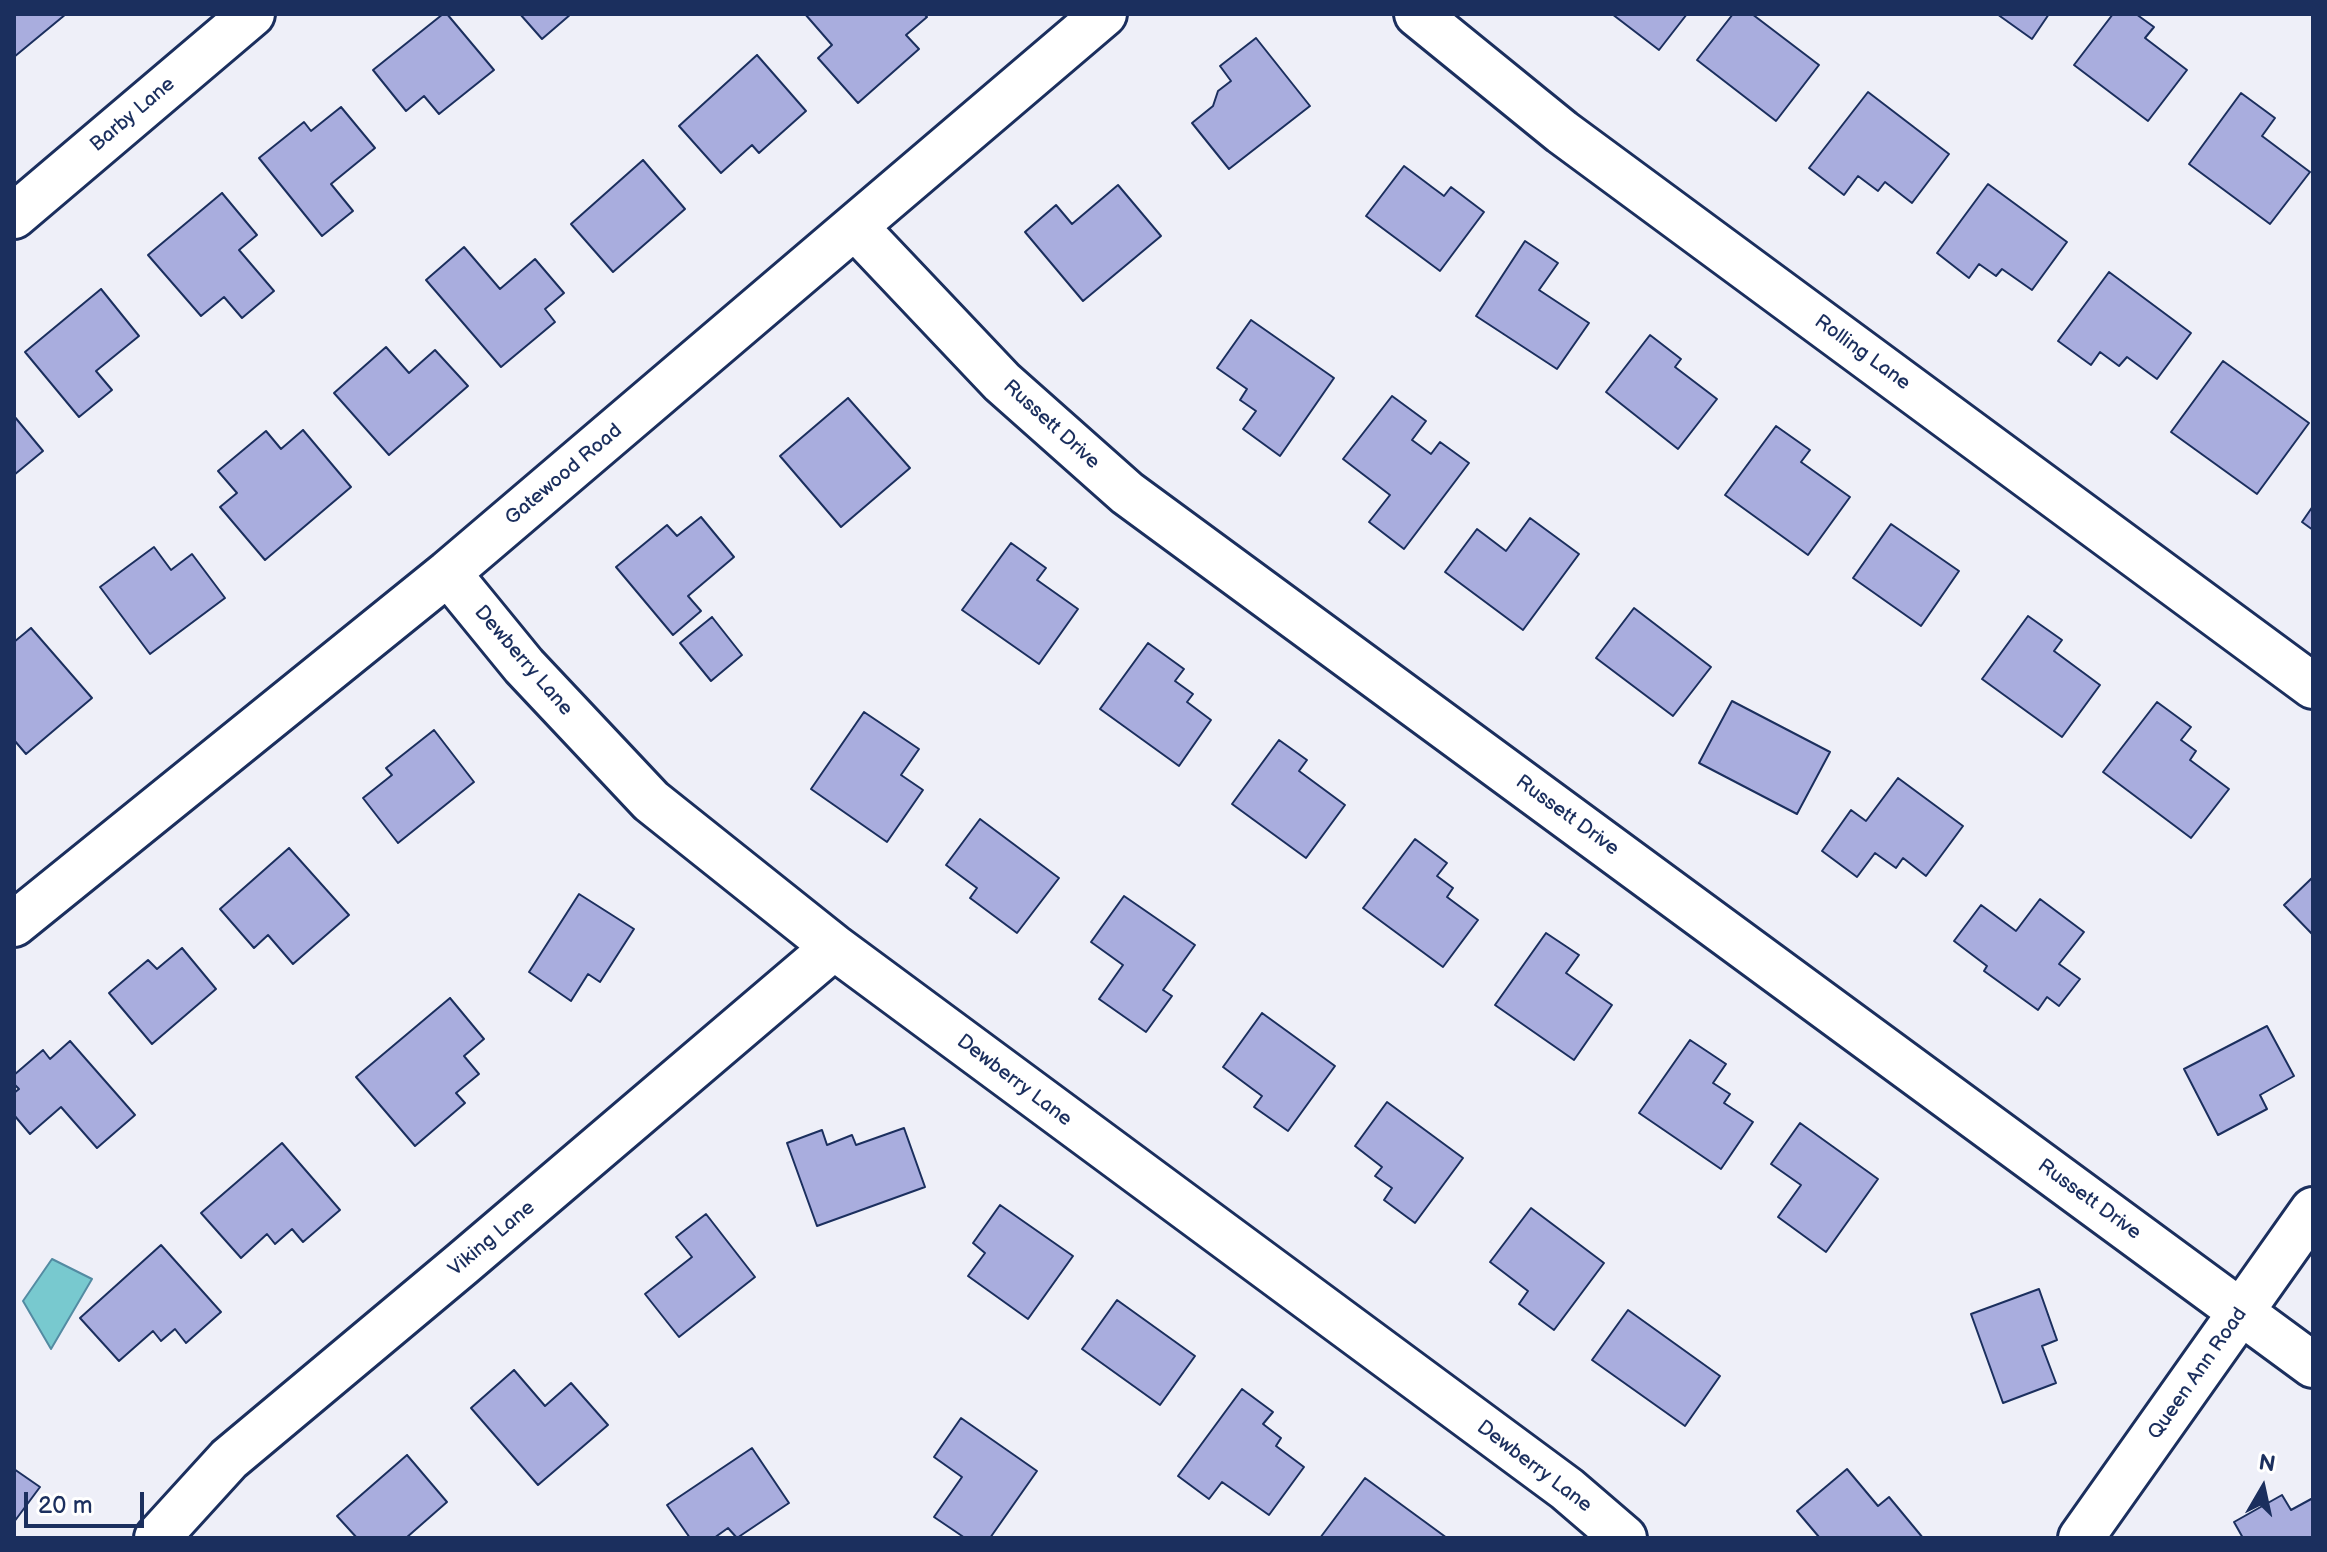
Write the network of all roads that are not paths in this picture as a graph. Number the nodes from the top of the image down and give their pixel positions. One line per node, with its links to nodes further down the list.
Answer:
1 (252, 14): 4 (street, Barby Lane)
2 (1104, 14): 5 (street, Gatewood Road)
3 (1417, 14): 7 (street, Rolling Lane)
4 (14, 216)
5 (856, 228): 6 (street, Gatewood Road); 11 (street, Russett Drive)
6 (448, 573): 8 (street, Gatewood Road); 9 (street, Dewberry Lane)
7 (2313, 686)
8 (14, 924)
9 (834, 947): 13 (street, Viking Lane); 14 (street, Dewberry Lane)
10 (2313, 1210): 11 (street, Queen Ann Road)
11 (2242, 1313): 12 (street, Russett Drive); 15 (street, Queen Ann Road)
12 (2313, 1365)
13 (157, 1538)
14 (1624, 1538)
15 (2081, 1538)

